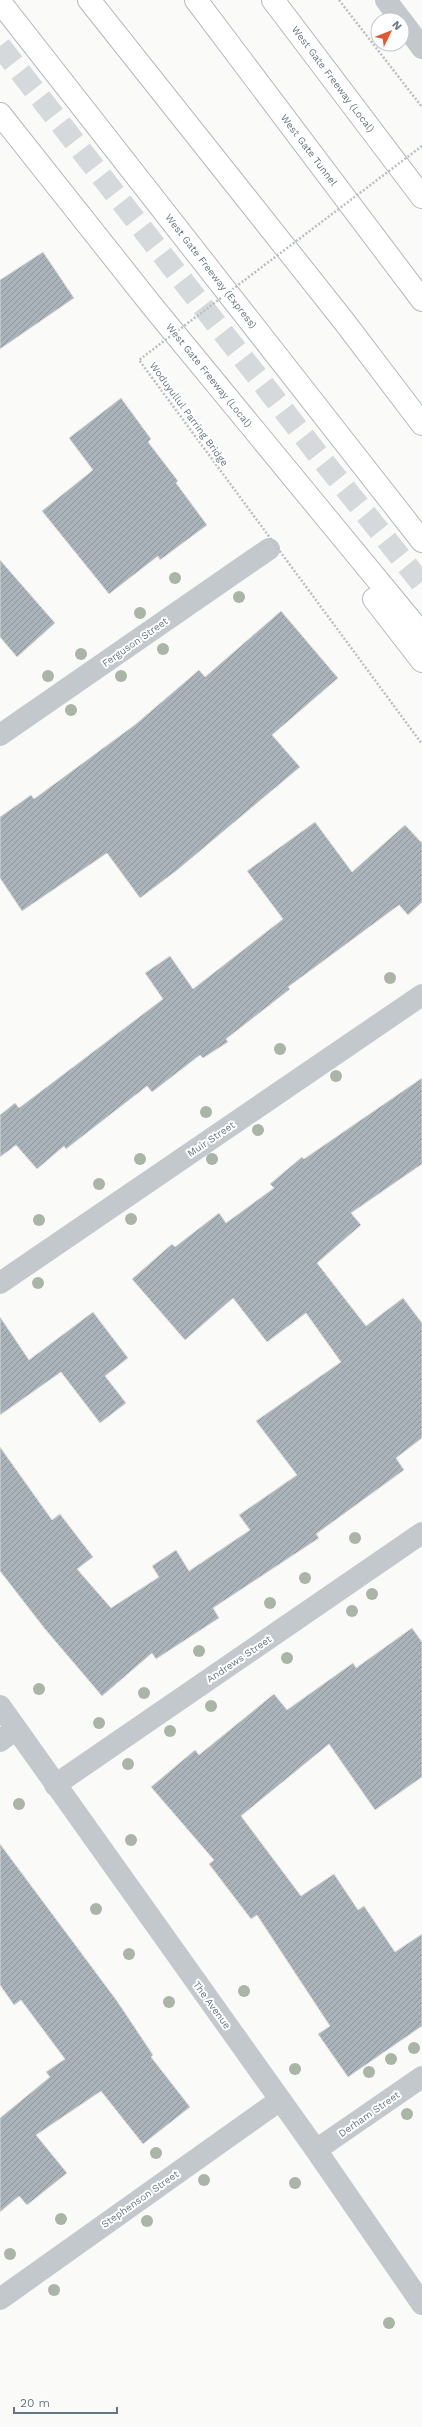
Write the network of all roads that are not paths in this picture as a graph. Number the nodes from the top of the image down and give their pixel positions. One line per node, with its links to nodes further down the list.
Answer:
1 (89, 0): 13 (highway)
2 (196, 0): 11 (highway, West Gate Tunnel)
3 (272, 0): 10 (highway, West Gate Freeway (Local))
4 (386, 0): 6 (street)
5 (0, 2): 14 (highway, West Gate Freeway (Express))
6 (396, 12)
7 (410, 31): 8 (street)
8 (422, 48)
9 (0, 114): 12 (highway, West Gate Freeway (Local))
10 (422, 197)
11 (422, 300)
12 (152, 306): 16 (highway, West Gate Freeway (Local)); 17 (highway)
13 (422, 424)
14 (422, 541)
15 (269, 549): 18 (street, Ferguson Street)
16 (422, 634)
17 (422, 662)
18 (0, 735)
19 (422, 995): 20 (street, Muir Street)
20 (0, 1283)
21 (422, 1533): 24 (street, Andrews Street)
22 (0, 1706): 23 (street, The Avenue)
23 (8, 1735): 24 (street, The Avenue)
24 (55, 1785): 26 (street, The Avenue)
25 (422, 2077): 27 (street, Derham Street)
26 (280, 2100): 27 (street, The Avenue); 28 (street, Stephenson Street)
27 (316, 2150): 29 (street, The Avenue)
28 (0, 2299)
29 (422, 2304)

